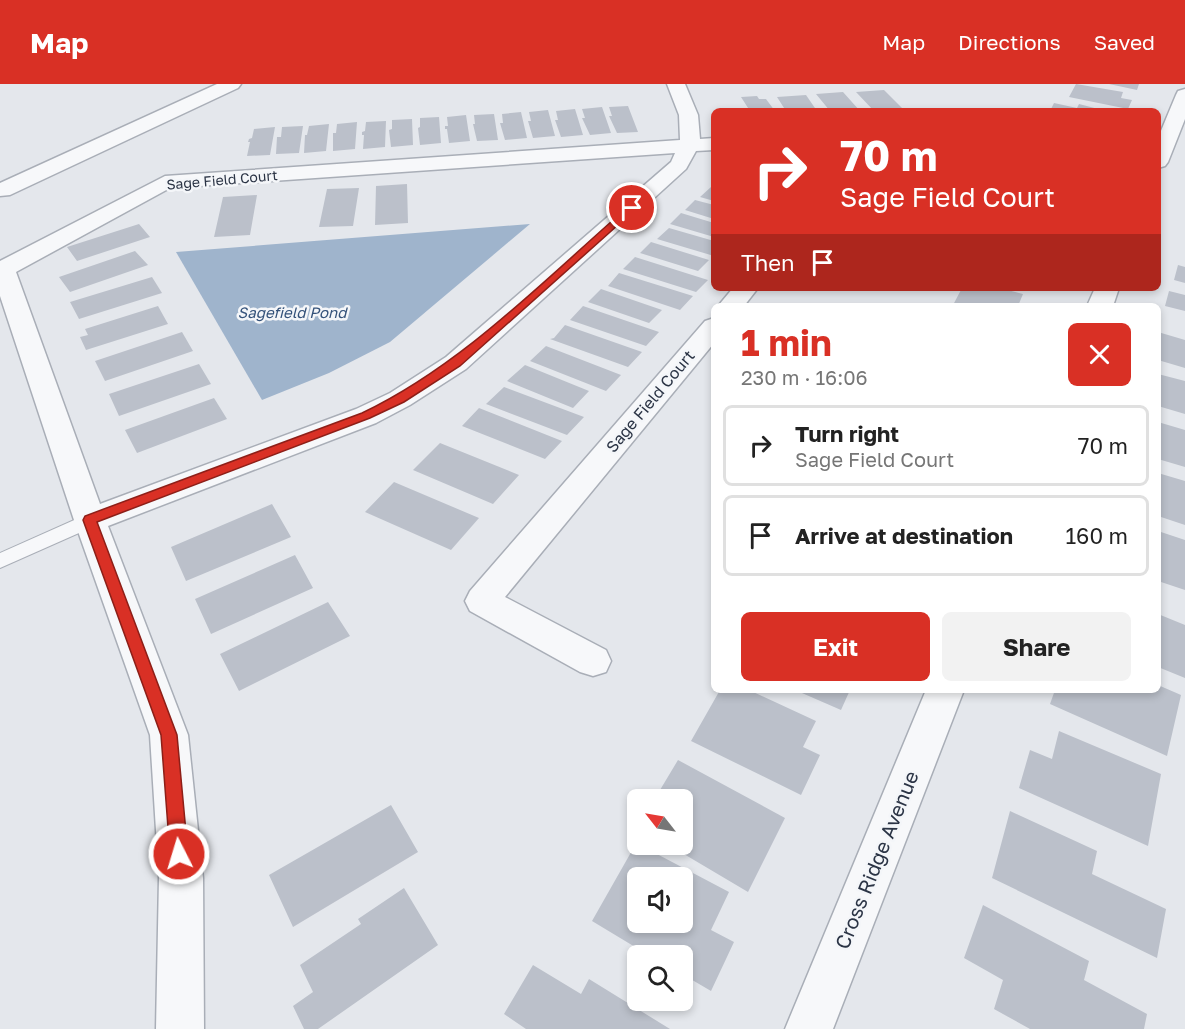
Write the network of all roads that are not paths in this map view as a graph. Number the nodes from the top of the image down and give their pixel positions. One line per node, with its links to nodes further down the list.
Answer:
1 (232, 84): 6 (street)
2 (676, 84): 4 (street)
3 (1185, 95): 5 (street)
4 (702, 145): 10 (street); 10 (street, Sage Field Court)
5 (1161, 155)
6 (2, 190)
7 (744, 291): 8 (street)
8 (734, 303)
9 (711, 330): 12 (street, Sage Field Court)
10 (90, 520): 11 (lane); 14 (street, Sage Field Court)
11 (0, 561)
12 (592, 661)
13 (944, 693): 15 (street, Cross Ridge Avenue)
14 (180, 1029)
15 (809, 1029)

